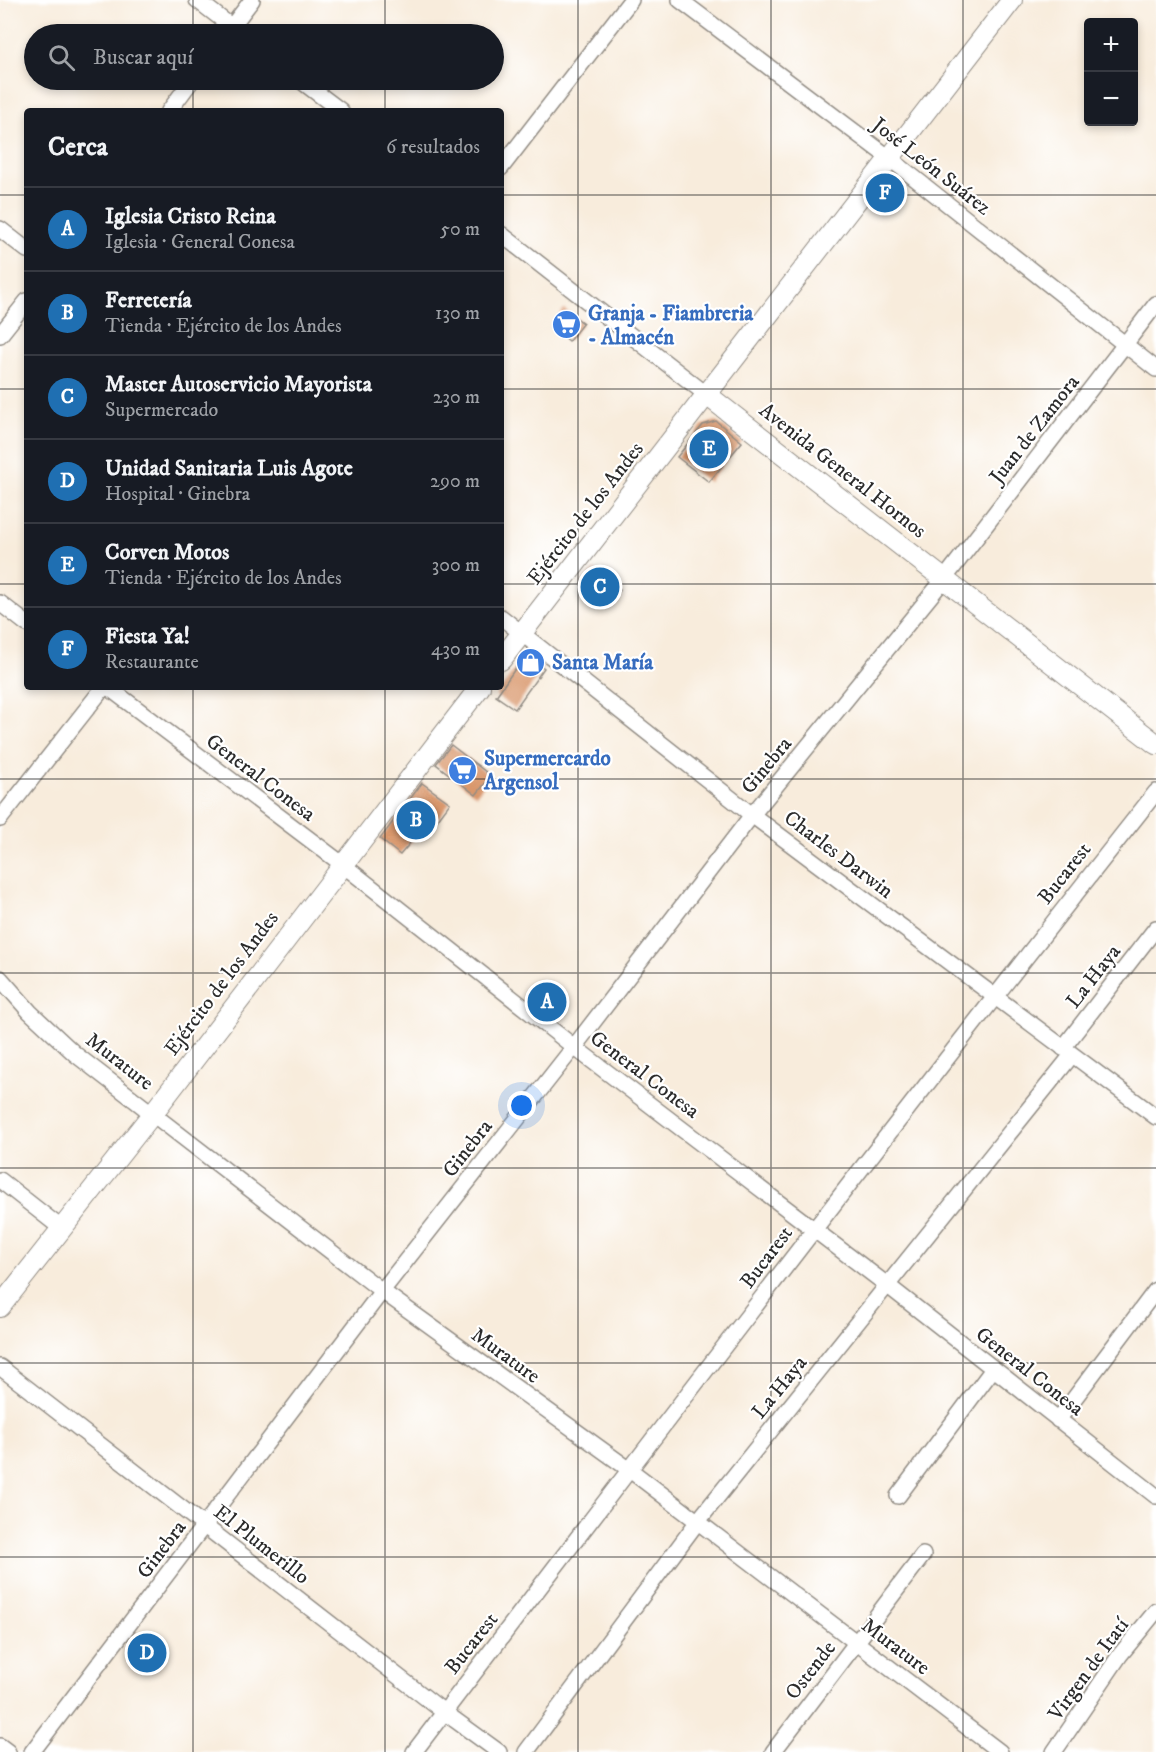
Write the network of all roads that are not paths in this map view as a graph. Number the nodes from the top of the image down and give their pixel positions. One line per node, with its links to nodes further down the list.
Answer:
1 (196, 0): 6 (street)
2 (252, 0): 7 (street)
3 (632, 0): 13 (street)
4 (680, 0): 12 (street, José León Suárez)
5 (1012, 0): 12 (main road, Ejército de los Andes)
6 (224, 24)
7 (238, 24)
8 (185, 90): 10 (street)
9 (313, 90): 11 (street)
10 (171, 108)
11 (337, 108)
12 (888, 157): 20 (street, José León Suárez); 22 (main road, Ejército de los Andes)
13 (504, 164)
14 (0, 229): 16 (street)
15 (504, 236): 22 (street, Avenida General Hornos)
16 (24, 248)
17 (1156, 304): 20 (street, Juan de Zamora)
18 (24, 305): 19 (street)
19 (0, 335)
20 (1125, 346): 21 (street, José León Suárez); 23 (street, Juan de Zamora)
21 (1156, 369)
22 (707, 395): 23 (main road, Avenida General Hornos); 27 (main road, Ejército de los Andes)
23 (945, 578): 32 (main road, Avenida General Hornos); 34 (street, Ginebra)
24 (0, 603): 26 (street)
25 (504, 619): 27 (street, Charles Darwin)
26 (24, 622)
27 (522, 633): 28 (main road, Ejército de los Andes); 34 (street, Charles Darwin)
28 (504, 656)
29 (104, 690): 35 (street)
30 (110, 690): 36 (street, General Conesa)
31 (478, 690): 36 (main road, Ejército de los Andes)
32 (1156, 744)
33 (1156, 792): 39 (street, Bucarest)
34 (752, 815): 39 (street, Charles Darwin); 40 (street, Ginebra)
35 (0, 819)
36 (342, 864): 40 (street, General Conesa); 42 (main road, Ejército de los Andes)
37 (1156, 928): 41 (street, La Haya)
38 (0, 978): 42 (street, Murature)
39 (993, 997): 41 (street, Charles Darwin); 46 (street, Bucarest)
40 (574, 1047): 46 (street, General Conesa); 49 (street, Ginebra)
41 (1068, 1052): 43 (street, Charles Darwin); 47 (street, La Haya)
42 (153, 1113): 45 (main road, Ejército de los Andes); 49 (street, Murature)
43 (1156, 1117)
44 (0, 1180): 45 (street)
45 (62, 1228): 50 (main road, Ejército de los Andes)
46 (813, 1229): 47 (street, General Conesa); 54 (street, Bucarest)
47 (887, 1285): 52 (street, General Conesa); 57 (street, La Haya)
48 (1156, 1290): 53 (street)
49 (382, 1291): 54 (street, Murature); 58 (street, Ginebra)
50 (0, 1307)
51 (0, 1367): 58 (street, El Plumerillo)
52 (993, 1369): 53 (street, General Conesa); 55 (street)
53 (1058, 1420): 56 (street, General Conesa)
54 (630, 1470): 57 (street, Murature); 62 (street, Bucarest)
55 (898, 1496)
56 (1156, 1496)
57 (698, 1521): 61 (street, Murature); 68 (street, La Haya)
58 (205, 1526): 62 (street, El Plumerillo); 65 (street, Ginebra)
59 (923, 1555): 61 (street, Ostende)
60 (1156, 1611): 71 (street, Virgen de Itatí)
61 (857, 1644): 69 (street, Ostende); 70 (street, Murature)
62 (444, 1712): 66 (street, Bucarest); 67 (street, El Plumerillo)
63 (0, 1746): 64 (street)
64 (8, 1752)
65 (32, 1752)
66 (414, 1752)
67 (499, 1752)
68 (526, 1752)
69 (773, 1752)
70 (1000, 1752)
71 (1054, 1752)

